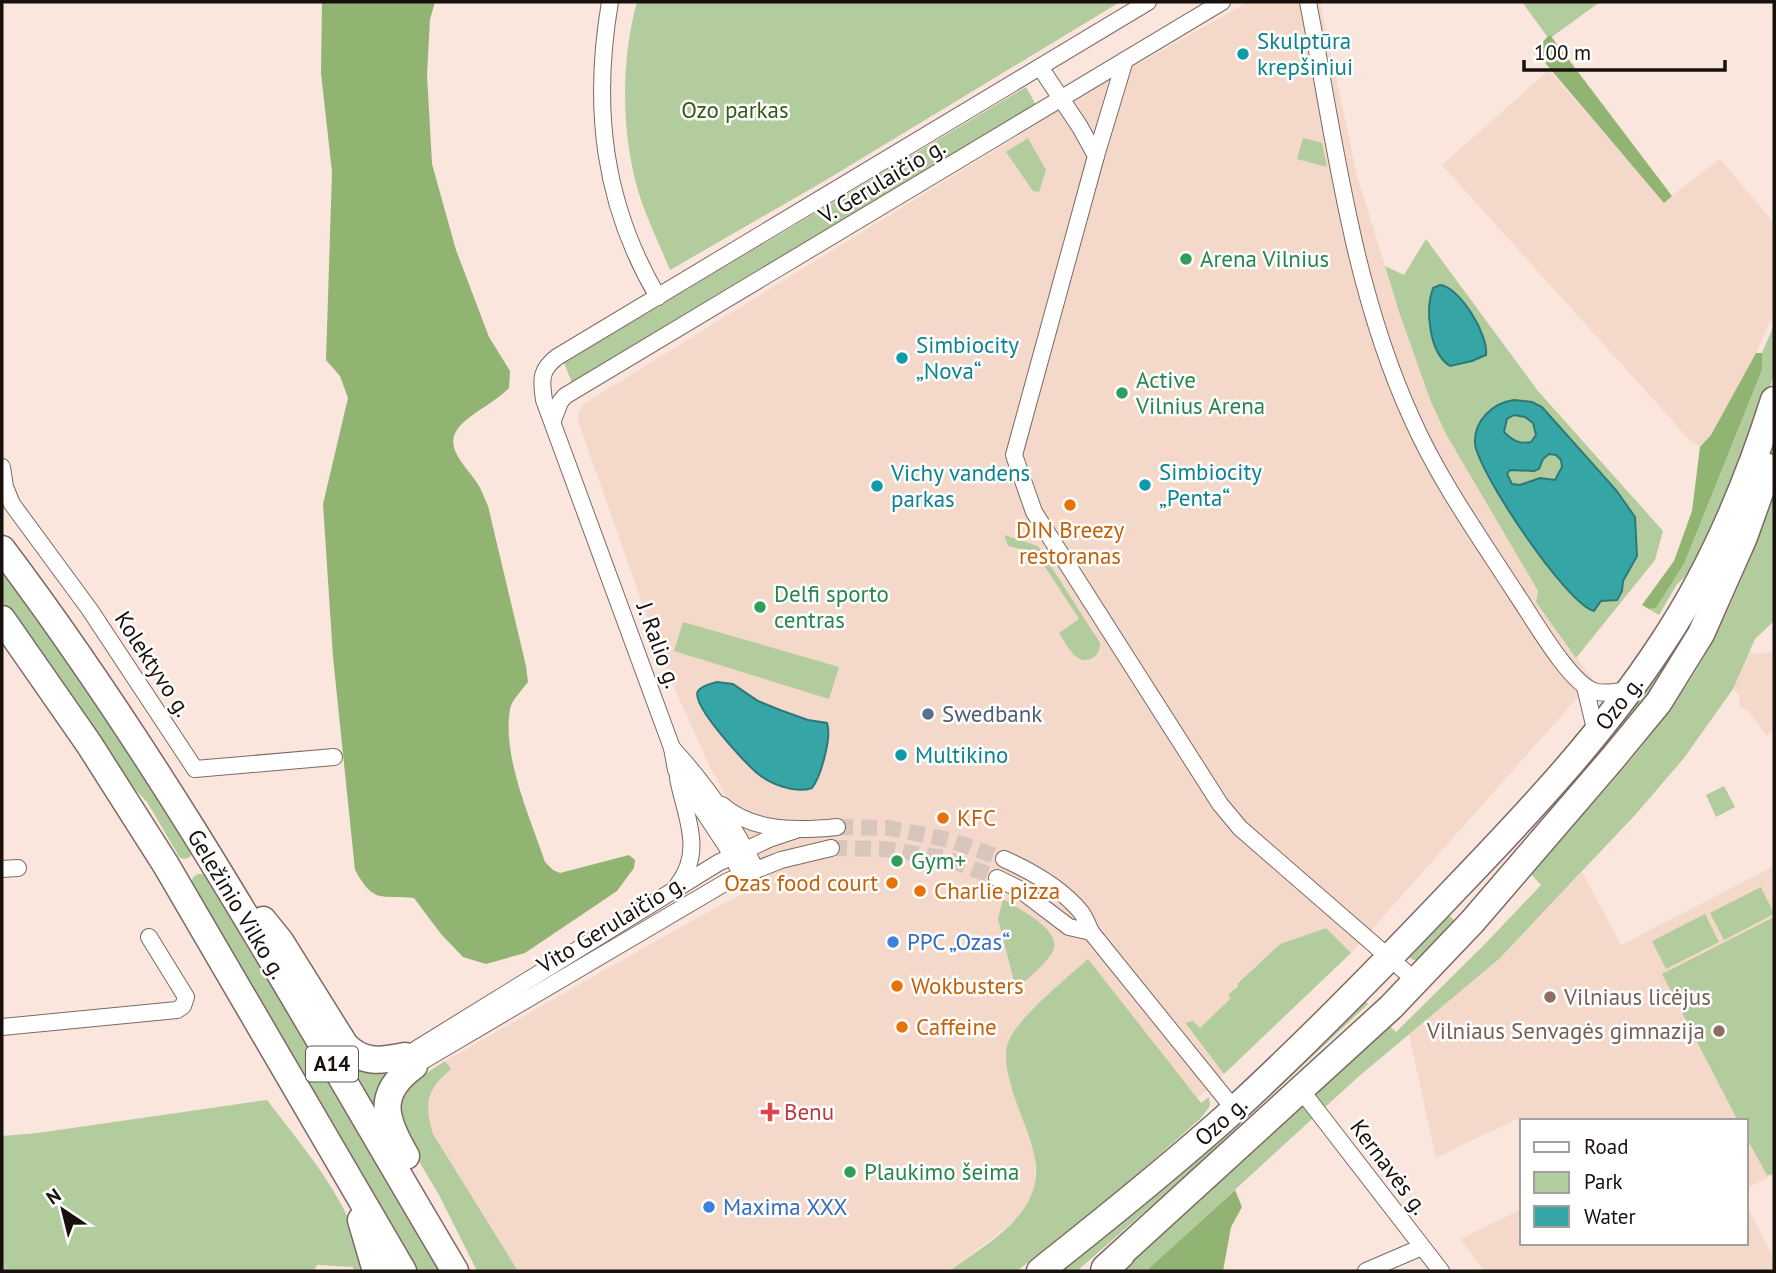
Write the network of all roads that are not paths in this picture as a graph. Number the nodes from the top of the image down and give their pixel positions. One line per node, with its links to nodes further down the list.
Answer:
1 (610, 2): 9 (street)
2 (1148, 2): 6 (street, V. Gerulaičio g.)
3 (1222, 2): 5 (street, V. Gerulaičio g.)
4 (1308, 2): 18 (street)
5 (1125, 60): 7 (street, V. Gerulaičio g.); 8 (street)
6 (1040, 67): 7 (street); 9 (street, V. Gerulaičio g.)
7 (1060, 99): 8 (street); 11 (street, V. Gerulaičio g.)
8 (1096, 156): 37 (street)
9 (658, 297): 10 (street, V. Gerulaičio g.)
10 (541, 381): 11 (street); 13 (street)
11 (565, 396): 13 (street)
12 (1774, 400): 19 (main road, Ozo g.)
13 (553, 420): 21 (street, J. Ralio g.)
14 (1774, 450): 38 (main road, Ozo g.)
15 (2, 467): 22 (street, Kolektyvo g.)
16 (2, 549): 28 (main road, Geležinio Vilko g. / A14)
17 (2, 619): 31 (main road, Geležinio Vilko g. / A14)
18 (1585, 687): 19 (street); 20 (street)
19 (1630, 690): 20 (main road, Ozo g.)
20 (1596, 733): 37 (main road, Ozo g.)
21 (673, 748): 23 (street, J. Ralio g.); 24 (street)
22 (334, 757)
23 (676, 770): 29 (street, J. Ralio g.); 34 (street)
24 (709, 795): 26 (street); 29 (street)
25 (837, 827): 26 (street)
26 (796, 830): 29 (street, Vito Gerulaičio g.)
27 (831, 848): 32 (street, Vito Gerulaičio g.)
28 (207, 852): 31 (main road); 40 (main road); 48 (main road, Geležinio Vilko g. / A14)
29 (739, 852): 32 (street, J. Ralio g.); 34 (street, Vito Gerulaičio g.)
30 (1004, 859): 35 (street)
31 (166, 865): 43 (main road, Geležinio Vilko g. / A14)
32 (749, 872): 40 (street, Vito Gerulaičio g.)
33 (997, 878): 35 (street)
34 (676, 888): 40 (street, Vito Gerulaičio g.)
35 (1091, 932): 42 (street)
36 (149, 937): 39 (street)
37 (1390, 958): 38 (street); 42 (main road, Ozo g.)
38 (1416, 981): 41 (main road, Ozo g.)
39 (2, 1027)
40 (410, 1061): 48 (main road)
41 (1301, 1090): 44 (street, Kernavės g.); 45 (main road, Ozo g.)
42 (1234, 1110): 49 (main road, Ozo g.)
43 (339, 1159): 46 (main road); 47 (main road, Geležinio Vilko g. / A14)
44 (1422, 1247): 50 (street); 51 (street, Kernavės g.)
45 (1109, 1266)
46 (376, 1271)
47 (403, 1271)
48 (457, 1271)
49 (1040, 1271)
50 (1366, 1271)
51 (1441, 1271)

